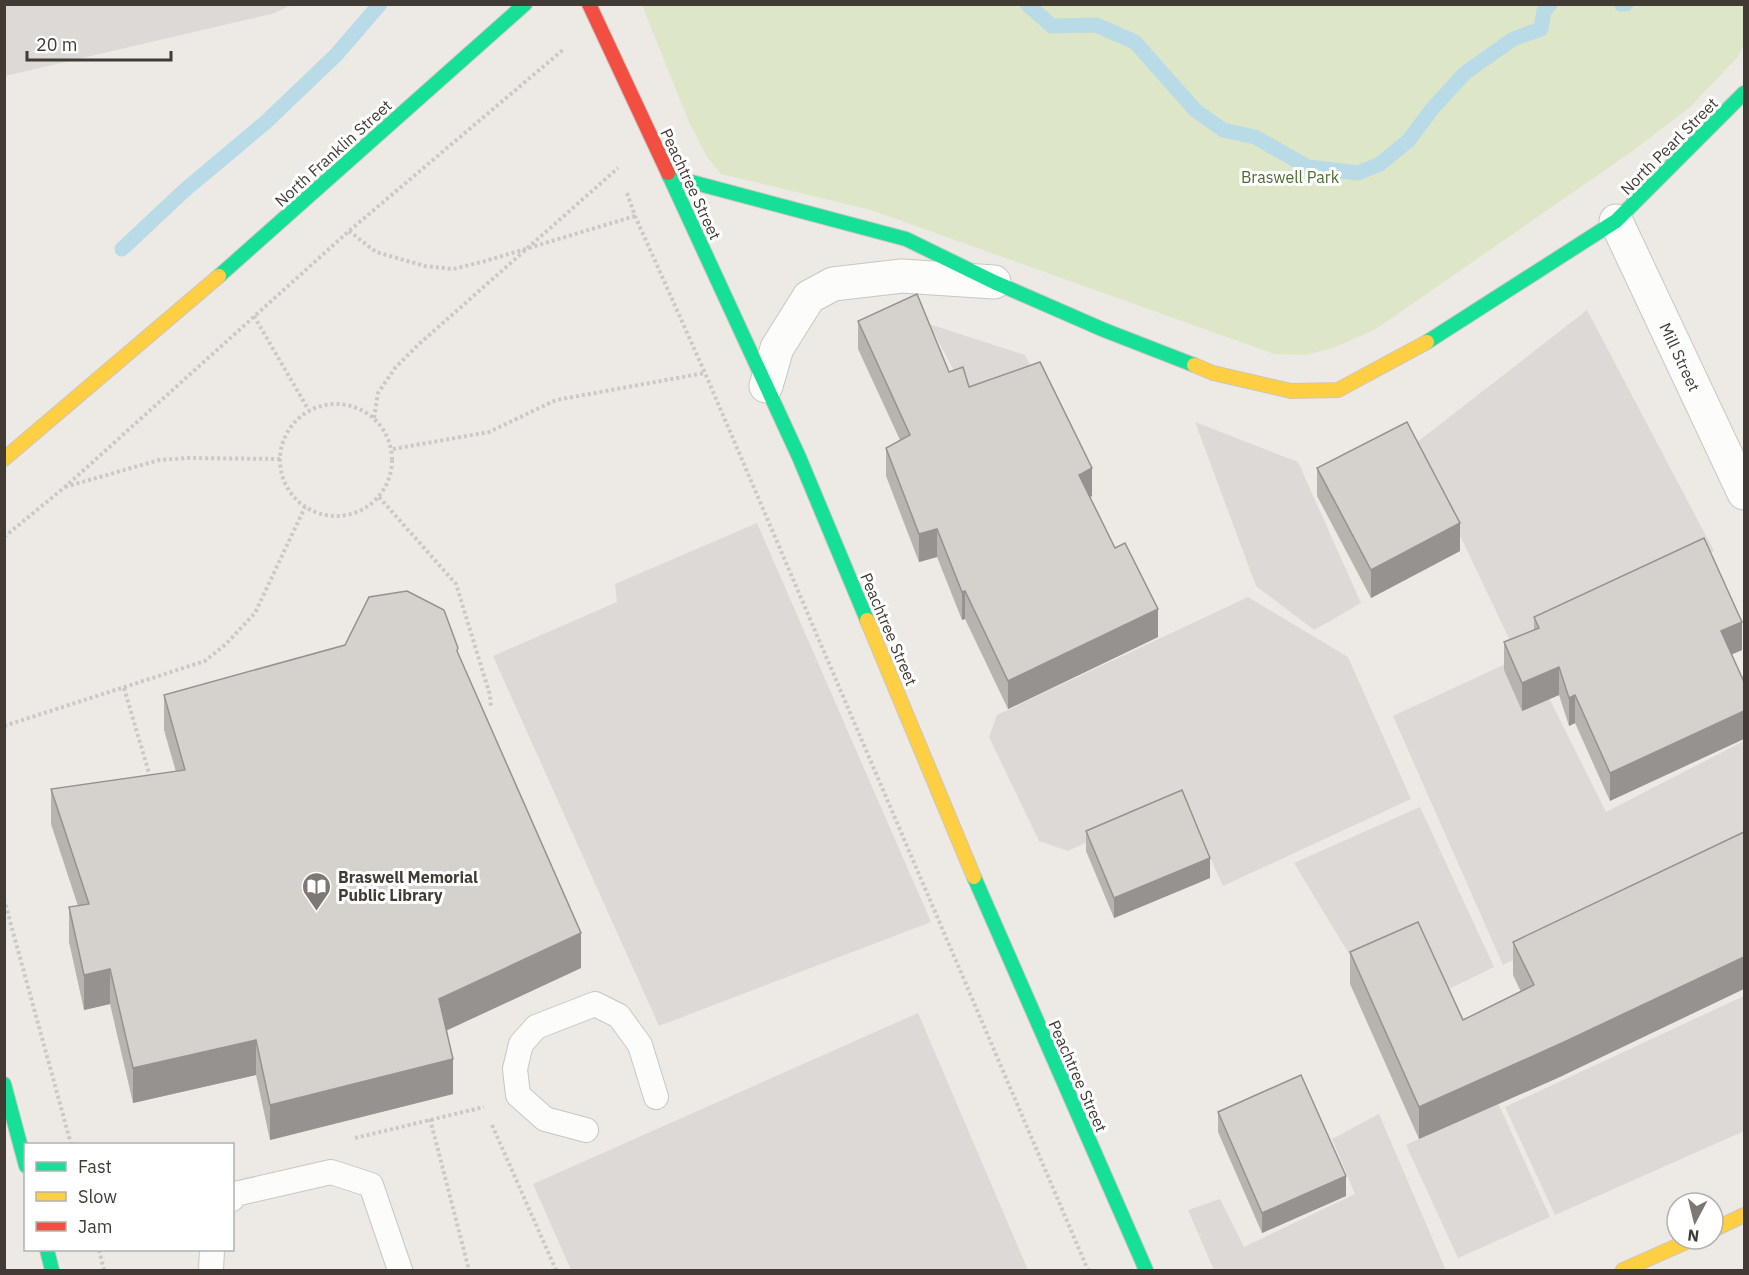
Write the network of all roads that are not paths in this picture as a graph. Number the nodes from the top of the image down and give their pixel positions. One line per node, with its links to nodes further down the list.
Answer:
1 (525, 4): 8 (main road, North Franklin Street)
2 (589, 4): 4 (main road, Peachtree Street)
3 (1744, 93): 5 (main road, North Pearl Street)
4 (669, 176): 6 (main road, North Pearl Street); 7 (main road, Peachtree Street)
5 (1616, 221): 6 (main road, North Pearl Street); 9 (street, Mill Street)
6 (994, 282): 7 (street)
7 (766, 386): 23 (main road, Peachtree Street)
8 (4, 459)
9 (1744, 493)
10 (5, 1090): 13 (main road)
11 (656, 1097): 12 (lane)
12 (586, 1130)
13 (24, 1159)
14 (234, 1195): 22 (lane)
15 (1744, 1215): 16 (main road)
16 (1725, 1224)
17 (47, 1251): 20 (main road)
18 (212, 1251): 21 (lane)
19 (1666, 1251): 24 (main road)
20 (52, 1270)
21 (211, 1270)
22 (400, 1270)
23 (1146, 1270)
24 (1623, 1270)

